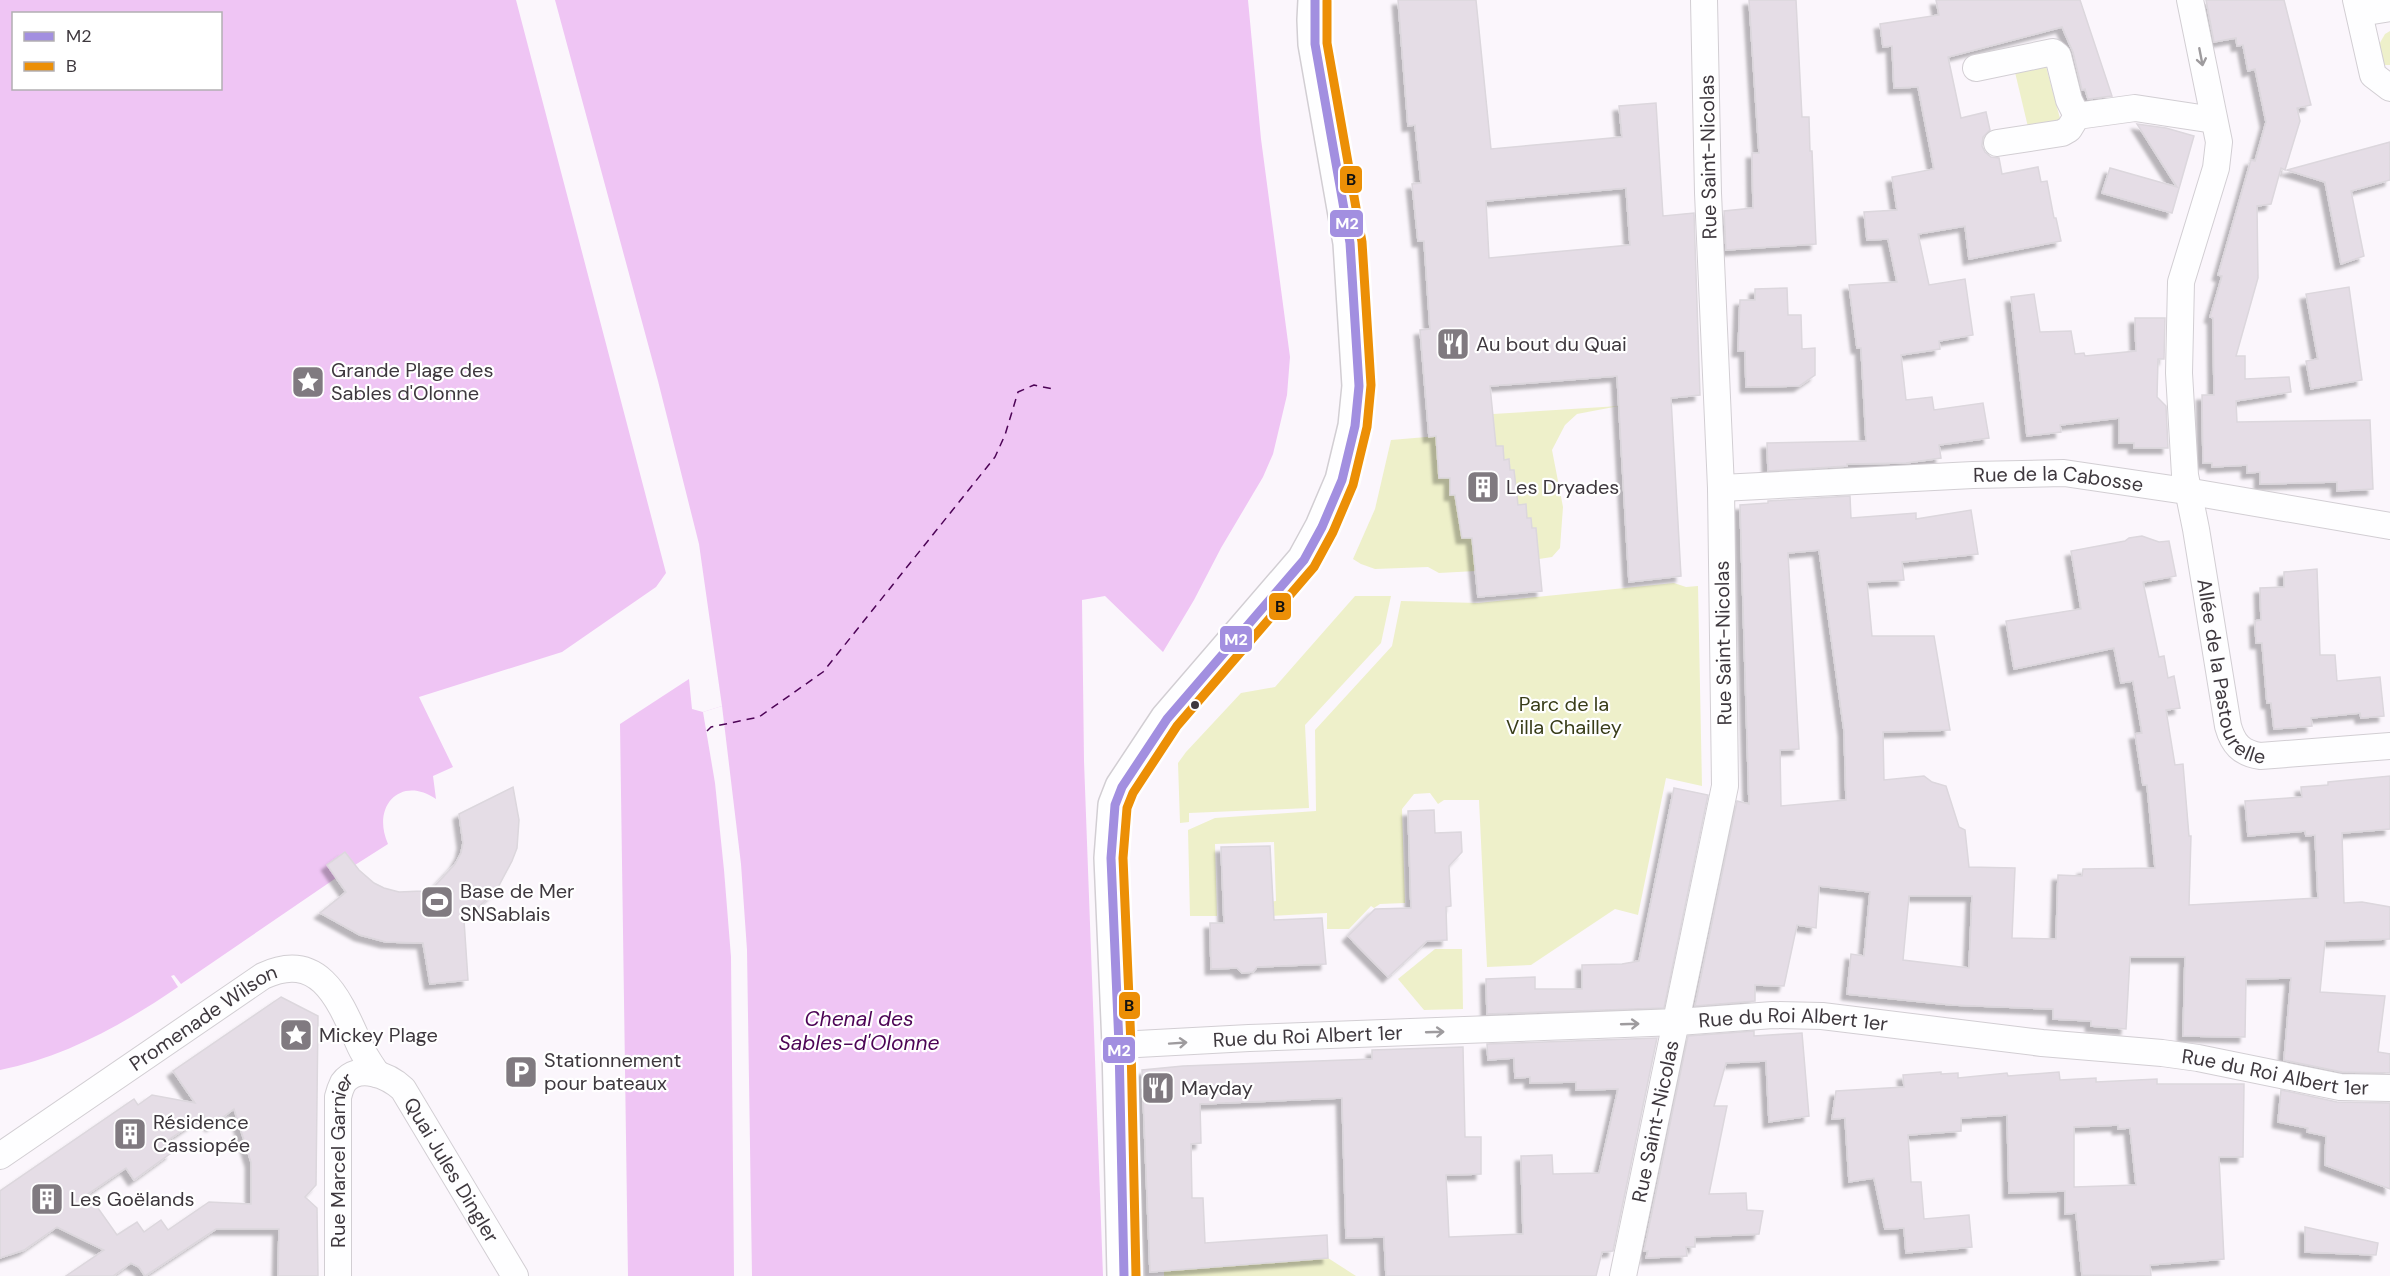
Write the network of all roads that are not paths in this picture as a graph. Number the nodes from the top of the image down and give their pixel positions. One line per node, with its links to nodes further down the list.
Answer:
1 (1315, 0): 16 (street)
2 (1704, 0): 11 (street, Rue Saint-Nicolas)
3 (2190, 0): 9 (street, one-way to 9)
4 (2358, 6): 5 (street); 7 (street)
5 (2390, 8)
6 (1976, 68): 8 (street)
7 (2390, 88)
8 (2077, 116): 9 (street); 10 (street)
9 (2214, 120): 12 (street)
10 (1997, 143)
11 (1721, 488): 12 (street, Rue de la Cabosse); 15 (street, Rue Saint-Nicolas)
12 (2187, 491): 13 (street, Rue de la Cabosse); 14 (street, Allée de la Pastourelle)
13 (2390, 526)
14 (2390, 746)
15 (1678, 1022): 16 (street, Rue du Roi Albert 1er, one-way to 15); 18 (street, Rue du Roi Albert 1er); 23 (street, Rue Saint-Nicolas)
16 (1119, 1045): 22 (street)
17 (377, 1074): 19 (street, Promenade Wilson); 20 (street, Rue Marcel Garnier); 21 (street, Quai Jules Dingler)
18 (2390, 1088)
19 (0, 1156)
20 (338, 1276)
21 (515, 1276)
22 (1124, 1276)
23 (1623, 1276)

